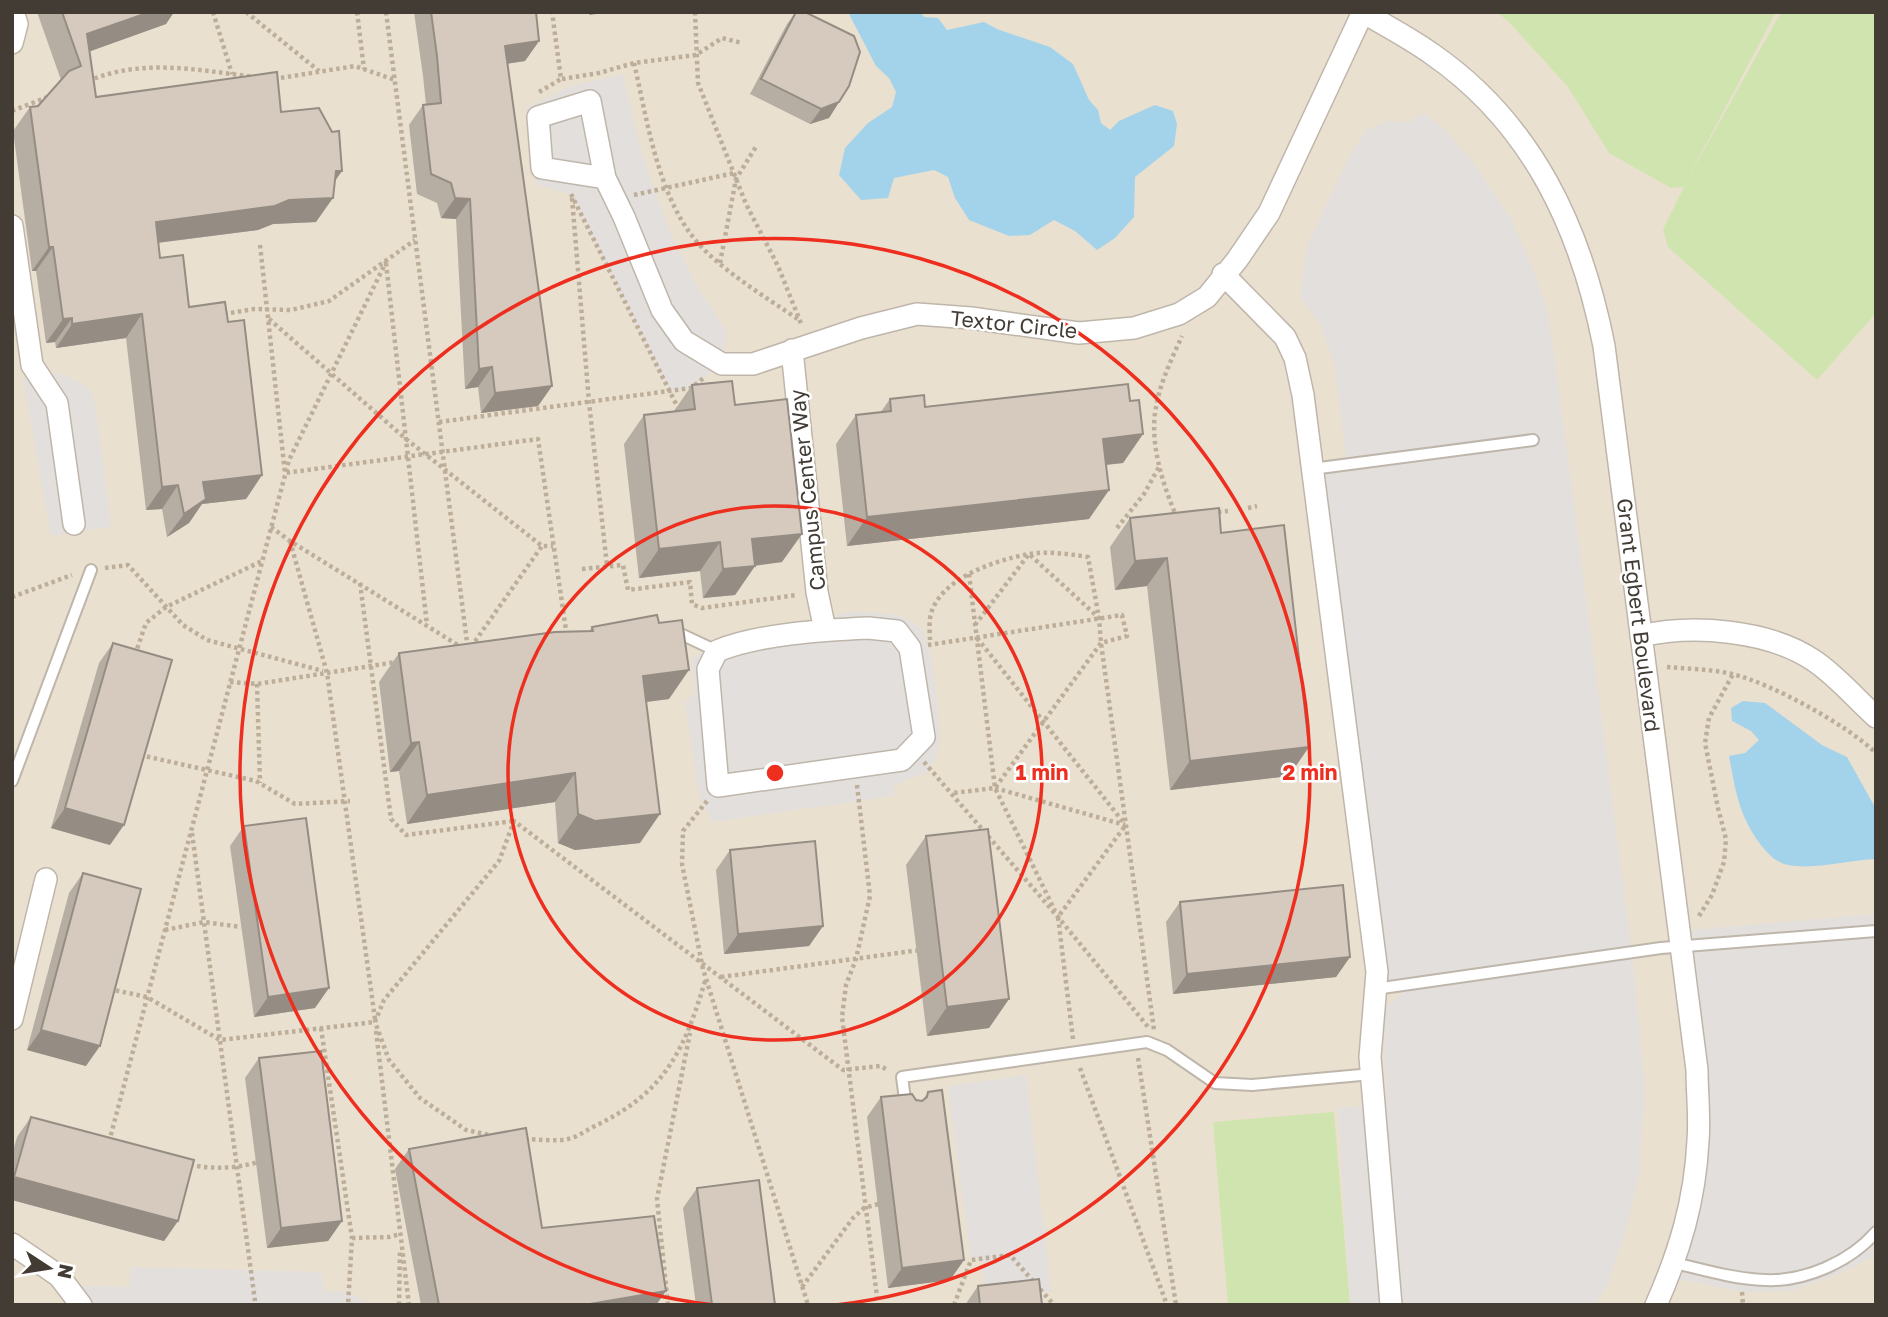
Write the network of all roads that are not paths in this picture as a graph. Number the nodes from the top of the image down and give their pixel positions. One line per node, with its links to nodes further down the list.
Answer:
1 (13, 12): 3 (street)
2 (1363, 12): 6 (street, Textor Circle); 14 (street, Grant Egbert Boulevard)
3 (12, 43)
4 (606, 178): 4 (street); 7 (street, Textor Circle)
5 (12, 226): 10 (street)
6 (1223, 274): 7 (street, Textor Circle); 9 (street)
7 (800, 348): 12 (street, Campus Center Way)
8 (1533, 440): 9 (lane)
9 (1311, 470): 21 (street)
10 (74, 524)
11 (91, 570): 17 (lane)
12 (825, 630): 15 (street); 15 (street)
13 (660, 631): 15 (lane)
14 (1641, 636): 16 (street); 20 (street, Grant Egbert Boulevard)
15 (717, 651)
16 (1876, 718)
17 (12, 781)
18 (46, 879): 22 (street)
19 (1876, 931): 20 (lane)
20 (1680, 939): 21 (lane); 27 (street, Grant Egbert Boulevard)
21 (1375, 989): 23 (street)
22 (12, 1019)
23 (1372, 1074): 24 (lane); 29 (street)
24 (906, 1113)
25 (1876, 1232): 27 (lane)
26 (12, 1244): 28 (street)
27 (1675, 1263): 30 (street, Grant Egbert Boulevard)
28 (81, 1305)
29 (1391, 1305)
30 (1656, 1305)

